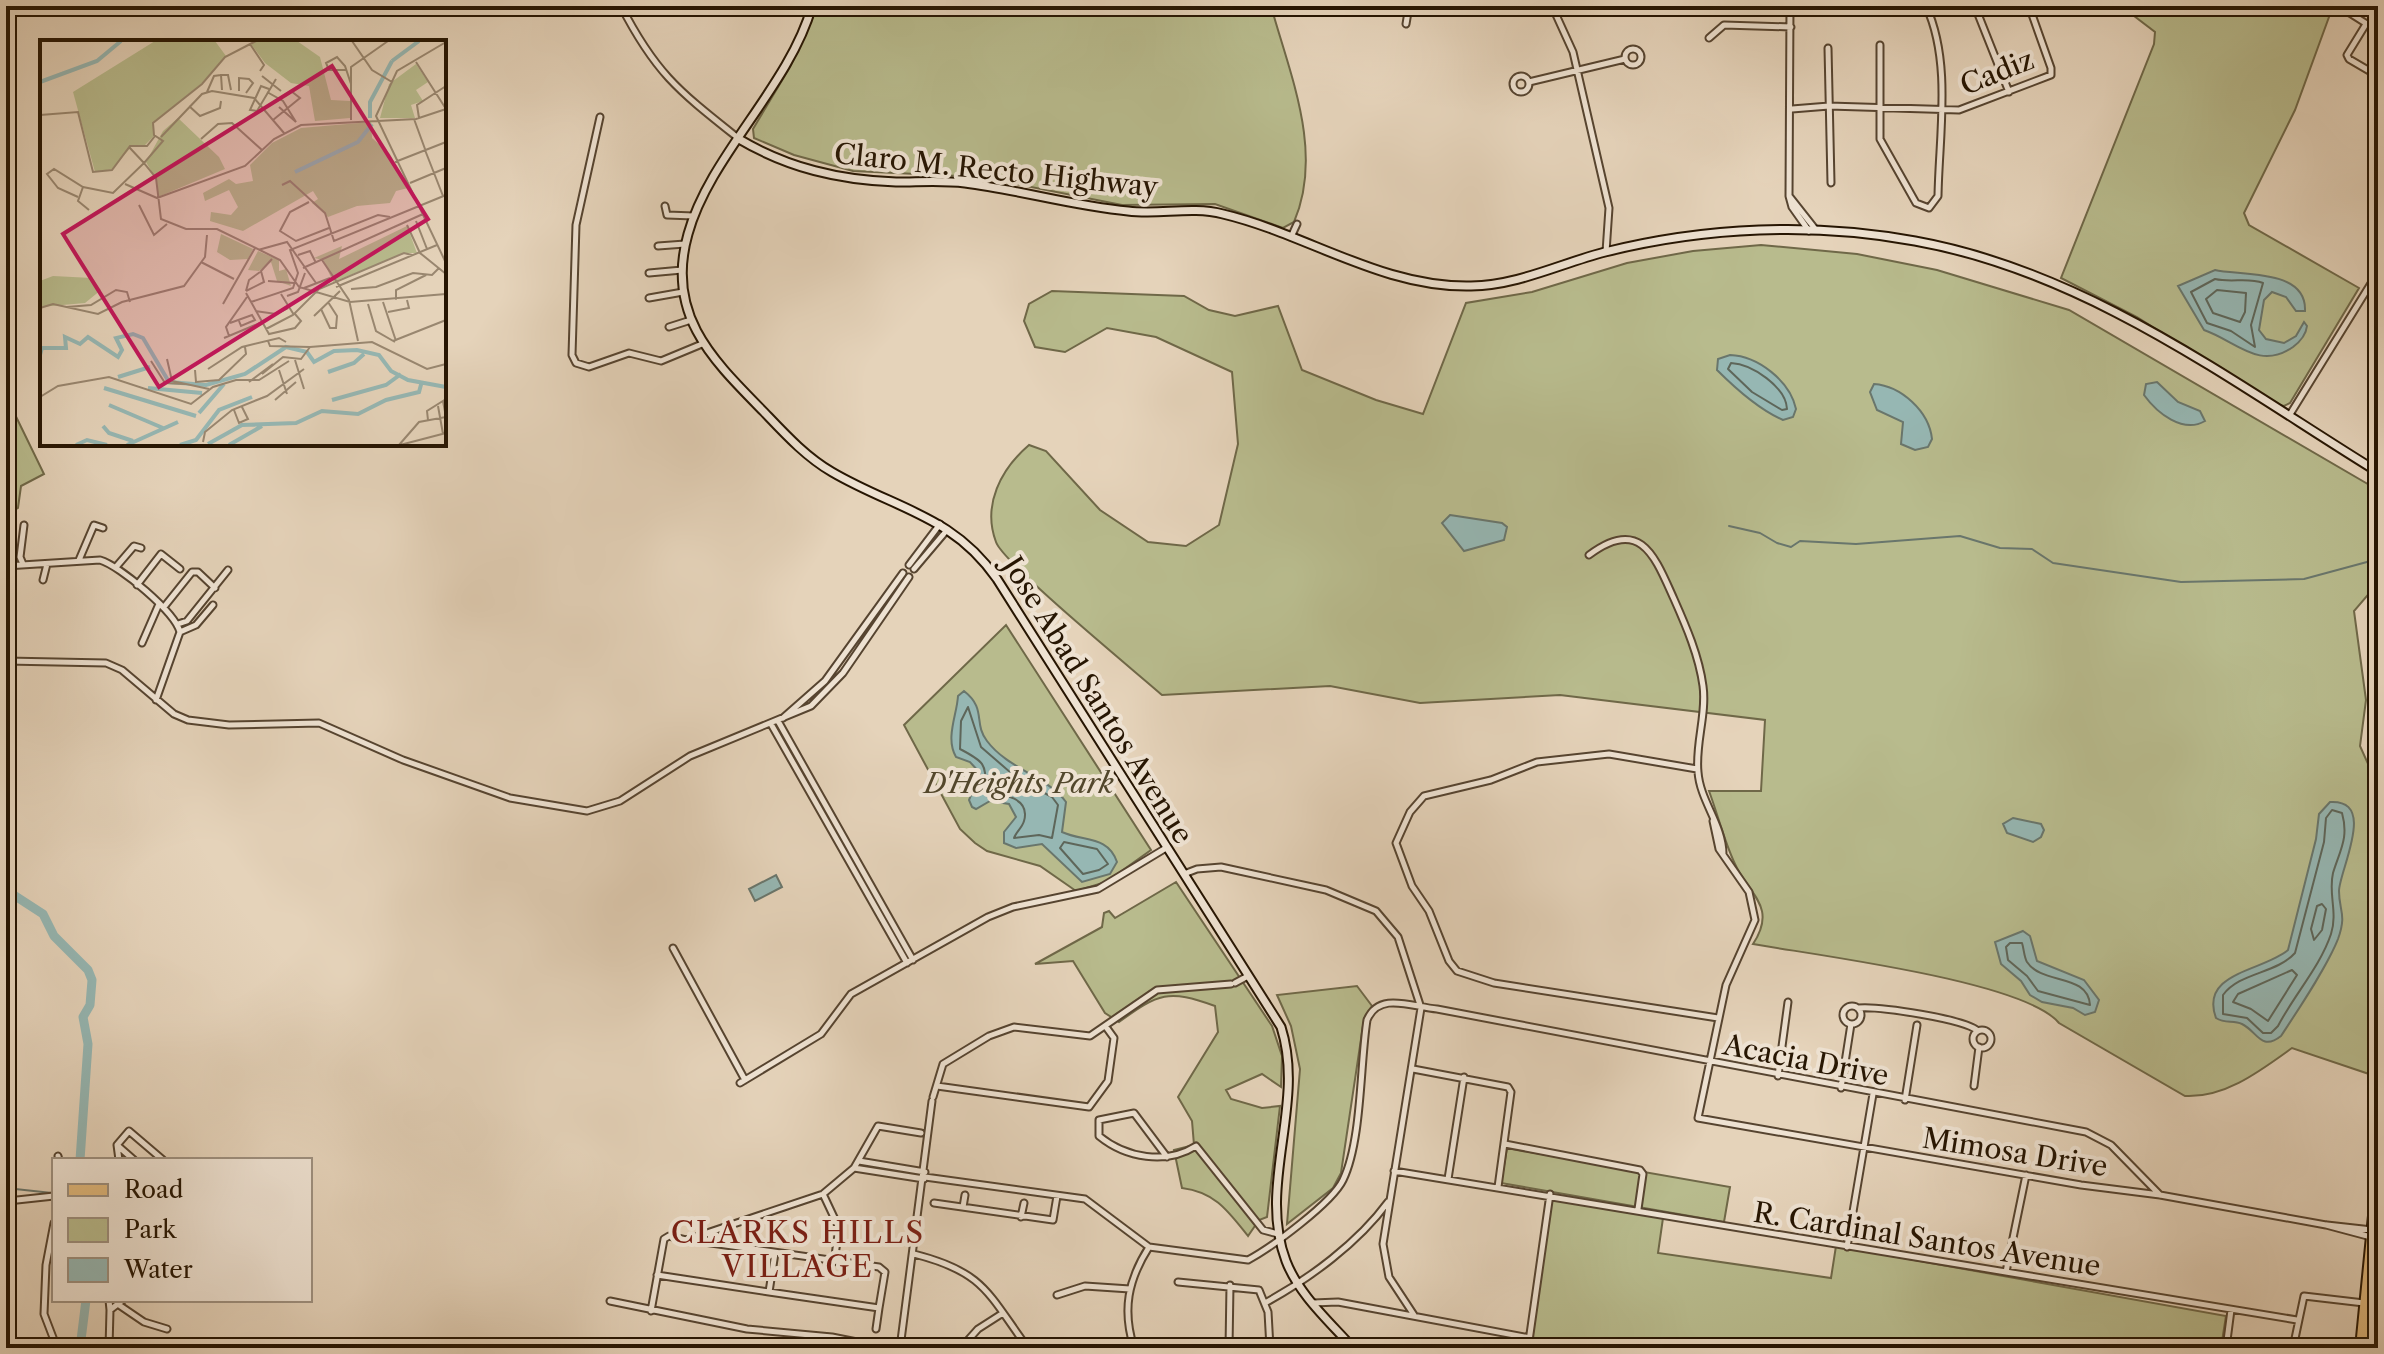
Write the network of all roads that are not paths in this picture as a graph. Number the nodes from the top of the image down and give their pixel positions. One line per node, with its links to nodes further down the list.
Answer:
1 (621, 6): 27 (street)
2 (812, 6): 27 (main road, Jose Abad Santos Avenue)
3 (1409, 6): 10 (street)
4 (1552, 6): 18 (street)
5 (1790, 6): 12 (street)
6 (1926, 6): 25 (street)
7 (2029, 6): 21 (street, Cadiz)
8 (2346, 6): 11 (street)
9 (1976, 9): 21 (street)
10 (1406, 24)
11 (2366, 24): 13 (street); 19 (street)
12 (1791, 27): 14 (street); 24 (street)
13 (2378, 31)
14 (1709, 38)
15 (1880, 45): 23 (street)
16 (1828, 48): 22 (street)
17 (1625, 59): 18 (street)
18 (1577, 69): 20 (street); 36 (street)
19 (2378, 76)
20 (1529, 82)
21 (2009, 92): 25 (street, Cadiz)
22 (1829, 106): 23 (street, Cadiz); 24 (street, Cadiz); 28 (street)
23 (1878, 106): 25 (street, Cadiz); 25 (street)
24 (1792, 109): 32 (street)
25 (1940, 109)
26 (600, 117): 44 (street)
27 (739, 139): 30 (main road, Jose Abad Santos Avenue); 33 (main road, Claro M. Recto Highway)
28 (1831, 183)
29 (665, 206): 30 (street)
30 (694, 216): 34 (main road, Jose Abad Santos Avenue)
31 (1297, 224): 33 (street)
32 (1813, 231): 36 (main road, Claro M. Recto Highway); 45 (main road, Claro M. Recto Highway)
33 (1291, 238): 36 (main road, Claro M. Recto Highway)
34 (685, 244): 35 (street); 37 (main road, Jose Abad Santos Avenue)
35 (658, 246)
36 (1606, 252)
37 (682, 270): 39 (street); 40 (main road, Jose Abad Santos Avenue)
38 (2378, 272): 45 (street)
39 (649, 273)
40 (683, 292): 41 (street); 42 (main road, Jose Abad Santos Avenue)
41 (649, 298)
42 (691, 320): 43 (street); 44 (main road, Jose Abad Santos Avenue)
43 (669, 327)
44 (702, 344): 48 (main road, Jose Abad Santos Avenue)
45 (2289, 416): 46 (main road, Claro M. Recto Highway)
46 (2378, 472)
47 (24, 525): 53 (street)
48 (944, 525): 57 (street); 74 (main road, Jose Abad Santos Avenue)
49 (103, 528): 52 (street)
50 (141, 548): 56 (street)
51 (1589, 555): 73 (street)
52 (79, 560): 54 (street); 56 (street)
53 (23, 564): 54 (street); 55 (street)
54 (47, 564): 61 (street)
55 (9, 565): 62 (street)
56 (116, 567): 63 (street)
57 (912, 567)
58 (180, 569): 63 (street)
59 (228, 570): 64 (street)
60 (906, 575): 72 (street)
61 (43, 580)
62 (9, 582)
63 (137, 585): 66 (street)
64 (215, 588): 66 (street); 67 (street)
65 (213, 605): 68 (street)
66 (161, 606): 67 (street); 69 (street)
67 (178, 624): 68 (street)
68 (180, 632): 71 (street)
69 (142, 643)
70 (6, 661): 71 (street)
71 (156, 700): 72 (street)
72 (777, 721): 77 (street)
73 (1697, 769): 82 (street); 82 (street)
74 (1166, 848): 75 (main road, Jose Abad Santos Avenue); 77 (street)
75 (1184, 874): 78 (main road, Jose Abad Santos Avenue); 80 (street)
76 (673, 948): 77 (street)
77 (910, 961)
78 (1248, 976): 85 (street); 129 (main road, Jose Abad Santos Avenue)
79 (1788, 1002): 90 (street)
80 (1421, 1008): 88 (street, Acacia Drive); 89 (street); 129 (street, Acacia Drive)
81 (1858, 1008): 83 (street); 83 (street); 86 (street)
82 (1718, 1018): 88 (street)
83 (1851, 1024): 94 (street)
84 (1917, 1025): 96 (street)
85 (1106, 1027): 92 (street); 92 (street)
86 (1978, 1031): 87 (street); 87 (street)
87 (1979, 1047): 93 (street)
88 (1710, 1061): 90 (street, Acacia Drive); 100 (street, Mimosa Drive)
89 (1413, 1069): 91 (street); 108 (street)
90 (1778, 1076): 94 (street, Acacia Drive)
91 (1464, 1077): 98 (street); 111 (street)
92 (937, 1086): 110 (street)
93 (1974, 1086)
94 (1841, 1088): 95 (street, Acacia Drive)
95 (1873, 1094): 96 (street, Acacia Drive); 100 (street)
96 (1905, 1100): 116 (street, Acacia Drive)
97 (921, 1133): 105 (street)
98 (1505, 1144): 112 (street); 124 (street)
99 (117, 1145): 102 (street); 103 (street); 104 (street)
100 (1865, 1148): 109 (street, Mimosa Drive); 133 (street)
101 (1167, 1157): 101 (street); 129 (street)
102 (119, 1158)
103 (132, 1158)
104 (161, 1158)
105 (859, 1161): 107 (street); 110 (street)
106 (2378, 1165): 127 (main road)
107 (854, 1168): 110 (street); 113 (street)
108 (1394, 1171): 111 (street, R. Cardinal Santos Avenue); 120 (street)
109 (2026, 1175): 116 (street, Mimosa Drive); 137 (street)
110 (925, 1176): 118 (street); 135 (street)
111 (1448, 1179): 112 (street, R. Cardinal Santos Avenue)
112 (1498, 1187): 114 (street, R. Cardinal Santos Avenue)
113 (823, 1194): 126 (street); 136 (street)
114 (1550, 1194): 124 (street, R. Cardinal Santos Avenue); 160 (street)
115 (965, 1195): 123 (street)
116 (2160, 1195): 127 (street, Mimosa Drive)
117 (52, 1196): 119 (street)
118 (1057, 1196): 125 (street); 132 (street)
119 (6, 1197)
120 (1389, 1201): 141 (street); 156 (street)
121 (934, 1203): 123 (street)
122 (1024, 1203): 125 (street)
123 (963, 1207): 125 (street)
124 (1638, 1209): 133 (street, R. Cardinal Santos Avenue)
125 (1021, 1217)
126 (710, 1232): 130 (street); 131 (street)
127 (2374, 1233): 150 (main road)
128 (52, 1234): 161 (street)
129 (1279, 1236): 132 (street, Acacia Drive); 141 (main road, Jose Abad Santos Avenue)
130 (686, 1240): 131 (street); 138 (street)
131 (711, 1243): 134 (street)
132 (1149, 1247): 142 (street)
133 (1847, 1247): 137 (street, R. Cardinal Santos Avenue)
134 (775, 1253): 136 (street); 143 (street)
135 (914, 1254): 155 (street); 164 (street)
136 (834, 1262): 151 (street)
137 (2006, 1272): 153 (street, R. Cardinal Santos Avenue)
138 (657, 1275): 143 (street); 154 (street)
139 (1178, 1282): 140 (street)
140 (1230, 1285): 148 (street); 168 (street)
141 (1299, 1285): 148 (street); 149 (main road, Jose Abad Santos Avenue)
142 (1130, 1289): 144 (street); 167 (street)
143 (769, 1292): 151 (street)
144 (1057, 1295)
145 (610, 1301): 154 (street)
146 (109, 1302): 152 (street)
147 (121, 1303): 152 (street); 158 (street)
148 (1265, 1303): 169 (street)
149 (1313, 1303): 156 (street); 170 (main road, Jose Abad Santos Avenue)
150 (2368, 1304): 157 (street); 174 (main road); 175 (main road)
151 (879, 1308): 159 (street)
152 (110, 1310): 162 (street)
153 (2231, 1310): 157 (street, R. Cardinal Santos Avenue); 172 (street)
154 (651, 1311): 163 (street)
155 (1003, 1313): 165 (street); 166 (street)
156 (1414, 1315): 160 (street)
157 (2297, 1320): 173 (street)
158 (167, 1329)
159 (876, 1329)
160 (1530, 1338): 171 (street)
161 (57, 1348)
162 (109, 1348)
163 (887, 1348)
164 (900, 1348)
165 (961, 1348)
166 (1028, 1348)
167 (1134, 1348)
168 (1229, 1348)
169 (1270, 1348)
170 (1353, 1348)
171 (1528, 1348)
172 (2226, 1348)
173 (2293, 1348)
174 (2360, 1348)
175 (2367, 1348)

